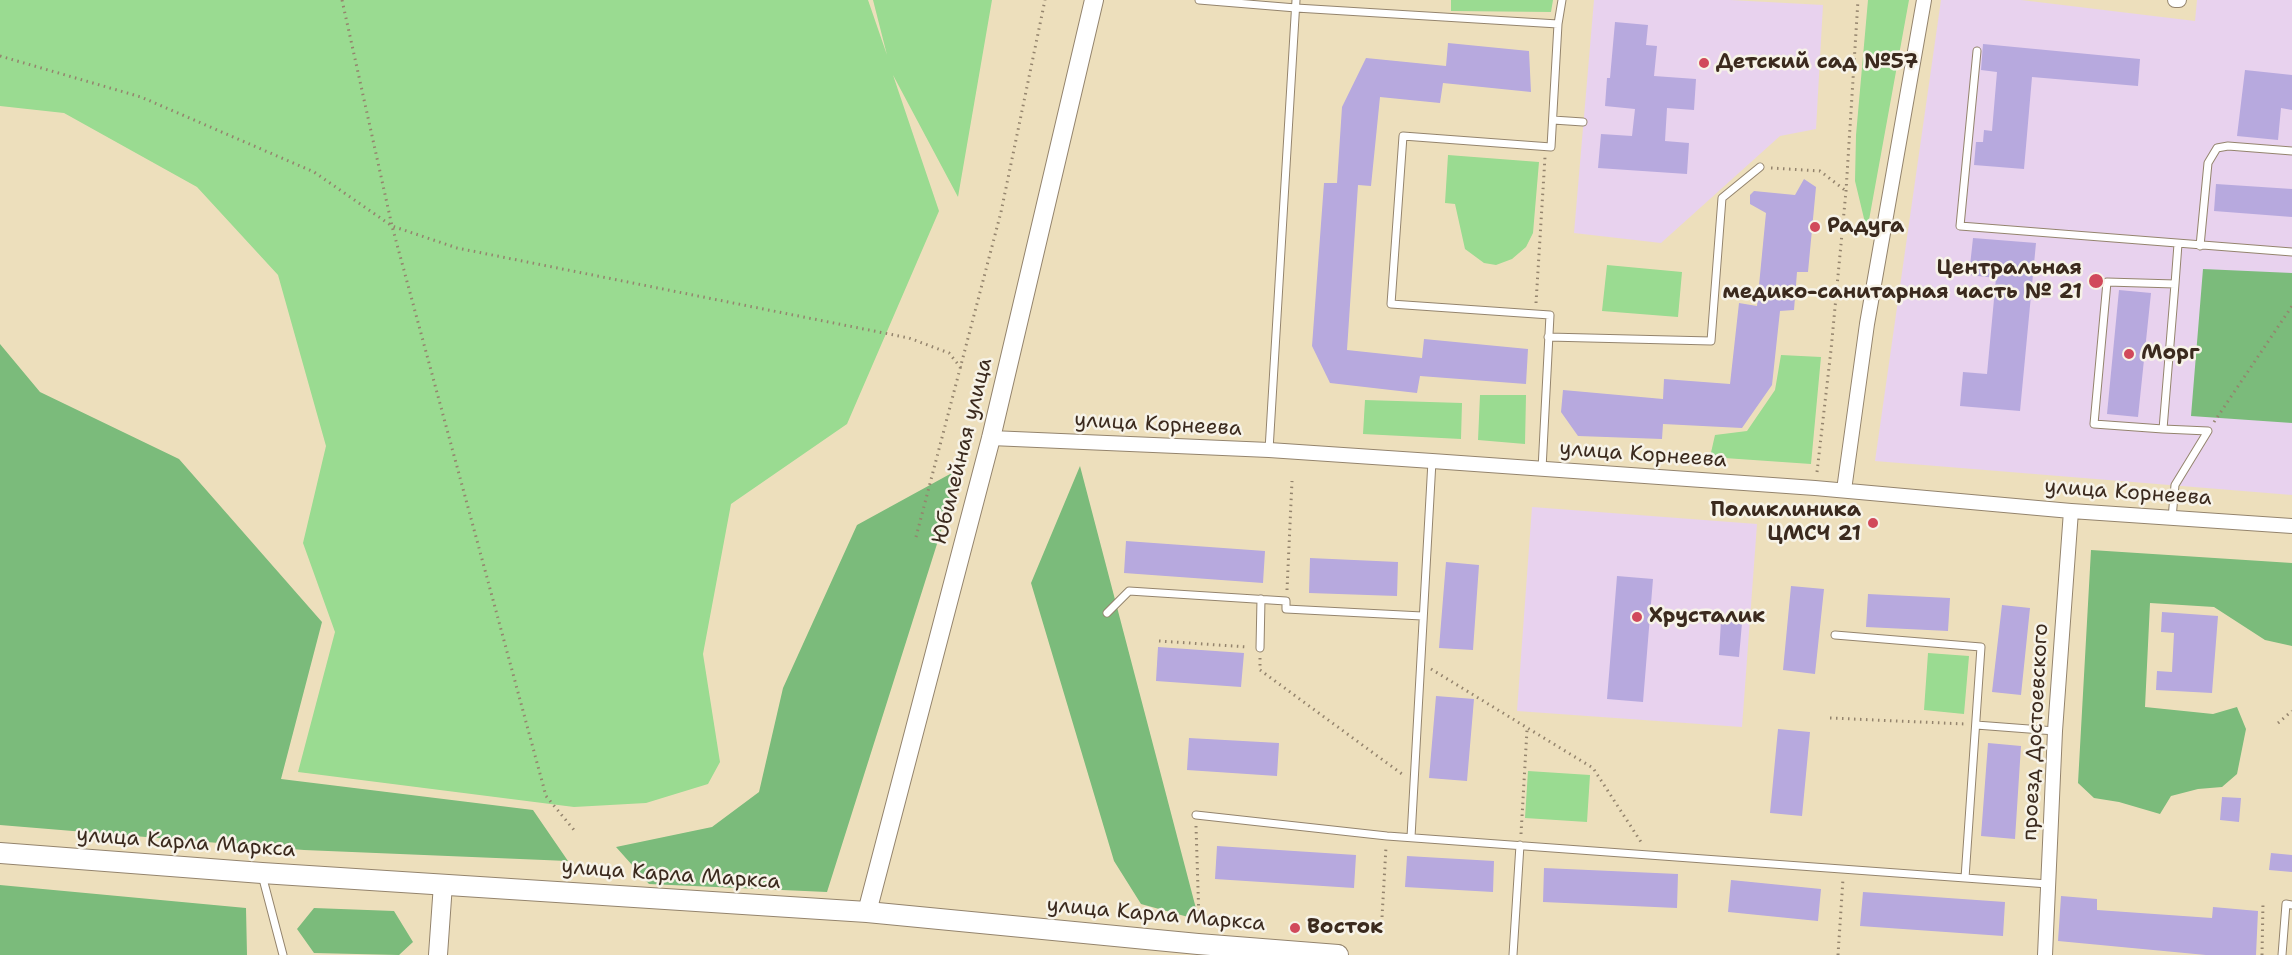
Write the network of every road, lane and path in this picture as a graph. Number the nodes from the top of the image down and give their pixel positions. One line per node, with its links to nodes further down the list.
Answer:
1 (342, 0): 19 (path)
2 (1045, 0): 27 (path)
3 (1094, 0): 30 (street, Юбилейная улица)
4 (1199, 0): 9 (lane)
5 (1296, 0): 9 (lane)
6 (1562, 0): 10 (lane)
7 (1858, 0): 18 (path)
8 (1924, 0): 36 (street)
9 (1296, 8): 10 (lane); 31 (lane)
10 (1558, 24): 13 (lane)
11 (1977, 51): 20 (lane)
12 (0, 56): 19 (path)
13 (1553, 120): 14 (lane); 15 (lane)
14 (1583, 122)
15 (1545, 147): 25 (path); 25 (lane)
16 (2292, 152): 21 (lane)
17 (1760, 167): 18 (path); 26 (lane)
18 (1846, 191): 34 (path)
19 (392, 226): 27 (path); 57 (path)
20 (2178, 244): 21 (lane); 23 (lane)
21 (2200, 246): 22 (lane)
22 (2292, 252)
23 (2175, 284): 28 (lane); 28 (lane)
24 (2292, 306): 29 (path)
25 (1535, 314): 26 (lane)
26 (1548, 337): 33 (lane)
27 (961, 368): 40 (path)
28 (2163, 429): 29 (lane)
29 (2208, 431): 38 (lane)
30 (991, 438): 31 (street, улица Корнеева); 70 (street, Юбилейная улица)
31 (1269, 450): 32 (street, улица Корнеева)
32 (1432, 461): 33 (street, улица Корнеева); 44 (lane)
33 (1542, 469): 36 (street, улица Корнеева)
34 (1816, 474)
35 (1292, 481): 42 (path)
36 (1844, 490): 37 (street, улица Корнеева)
37 (2072, 511): 38 (street, улица Корнеева); 54 (street, проезд Достоевского)
38 (2172, 518): 39 (street, улица Корнеева)
39 (2292, 526)
40 (916, 537)
41 (1261, 599): 42 (lane); 43 (lane); 47 (lane)
42 (1286, 601): 44 (lane)
43 (1107, 613)
44 (1422, 616): 48 (lane)
45 (1835, 635): 52 (lane)
46 (1159, 641): 47 (path)
47 (1260, 648): 55 (path)
48 (1420, 662): 53 (path); 55 (lane)
49 (2292, 711): 51 (path)
50 (1830, 718): 52 (path)
51 (2278, 723)
52 (1976, 725): 54 (lane); 65 (lane)
53 (1527, 730): 60 (path); 62 (path)
54 (2055, 730): 67 (street, проезд Достоевского)
55 (1413, 783): 59 (lane)
56 (1196, 815): 58 (lane); 71 (path)
57 (574, 830)
58 (1387, 836): 59 (lane); 72 (path)
59 (1412, 837): 60 (lane)
60 (1520, 845): 62 (lane); 77 (lane)
61 (0, 853): 64 (main road, улица Карла Маркса)
62 (1649, 854): 63 (lane)
63 (1844, 869): 65 (lane); 78 (path)
64 (262, 873): 66 (main road, улица Карла Маркса); 74 (lane)
65 (1965, 878): 67 (lane)
66 (443, 884): 70 (main road, улица Карла Маркса); 75 (street)
67 (2048, 884): 79 (street, проезд Достоевского)
68 (2264, 903): 80 (path)
69 (2292, 905): 81 (lane)
70 (867, 912): 73 (main road, улица Карла Маркса)
71 (1199, 920)
72 (1381, 935)
73 (1200, 950): 76 (main road, улица Карла Маркса)
74 (283, 955)
75 (438, 955)
76 (1338, 955)
77 (1513, 955)
78 (1838, 955)
79 (2045, 955)
80 (2262, 955)
81 (2282, 955)

